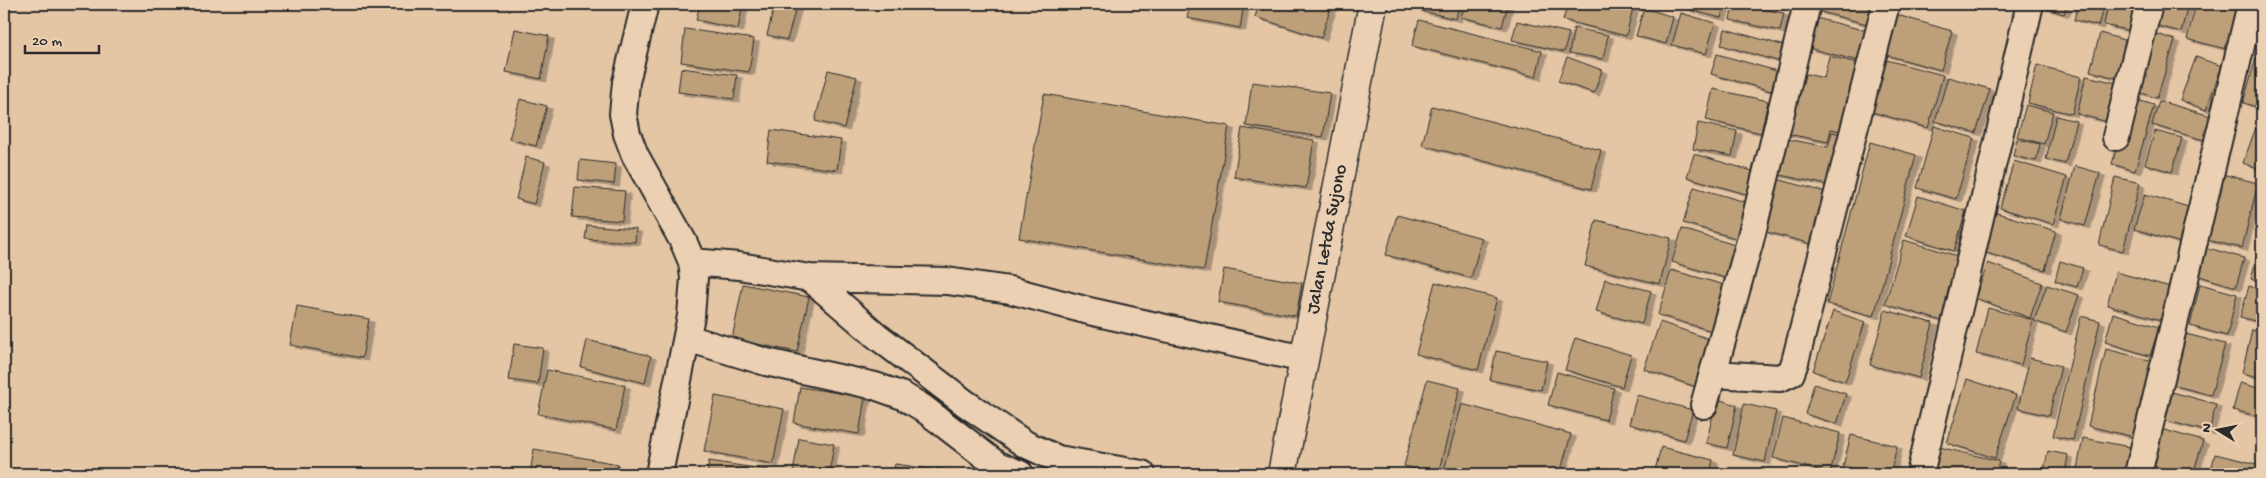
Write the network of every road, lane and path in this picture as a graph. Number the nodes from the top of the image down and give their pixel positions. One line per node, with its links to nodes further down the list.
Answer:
1 (645, 4): 9 (street)
2 (1373, 4): 12 (highway, Jalan Letda Sujono)
3 (1807, 4): 13 (street)
4 (1886, 4): 13 (street)
5 (2030, 4): 19 (street)
6 (2149, 4): 8 (street)
7 (2251, 4): 20 (street)
8 (2116, 137)
9 (692, 262): 10 (street); 11 (street)
10 (810, 278): 12 (street); 17 (street)
11 (687, 338): 15 (street); 16 (street)
12 (1304, 359): 18 (highway, Jalan Letda Sujono)
13 (1714, 374): 14 (street)
14 (1704, 405)
15 (659, 474)
16 (1020, 474)
17 (1142, 474)
18 (1282, 474)
19 (1920, 474)
20 (2138, 474)

